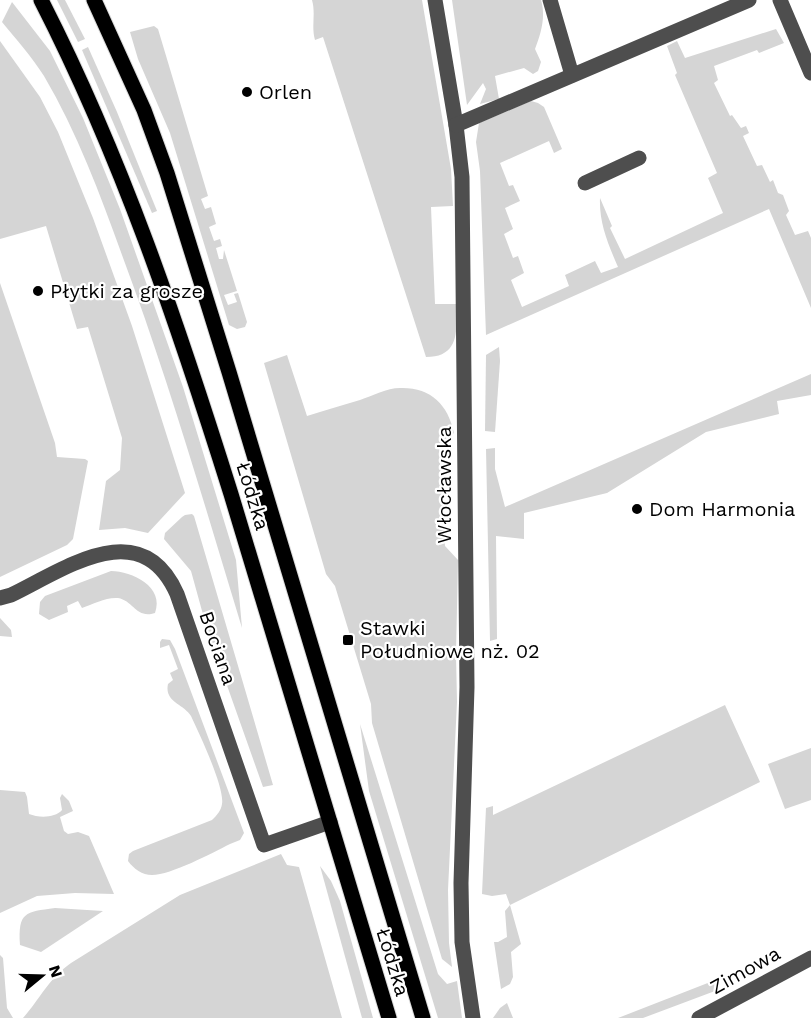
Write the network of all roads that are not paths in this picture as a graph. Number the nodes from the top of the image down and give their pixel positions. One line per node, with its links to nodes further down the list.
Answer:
1 (41, 0): 13 (main road, Łódzka)
2 (94, 0): 16 (main road, Łódzka)
3 (435, 0): 9 (street, Włocławska)
4 (550, 0): 8 (street)
5 (749, 0): 8 (street)
6 (780, 0): 7 (street)
7 (811, 73)
8 (572, 75): 9 (street)
9 (456, 126): 17 (street, Włocławska)
10 (639, 158): 11 (street)
11 (585, 183)
12 (0, 598): 13 (street, Bociana)
13 (330, 822): 15 (main road, Łódzka)
14 (811, 958): 18 (street, Zimowa)
15 (388, 1018)
16 (423, 1018)
17 (472, 1018)
18 (699, 1018)

